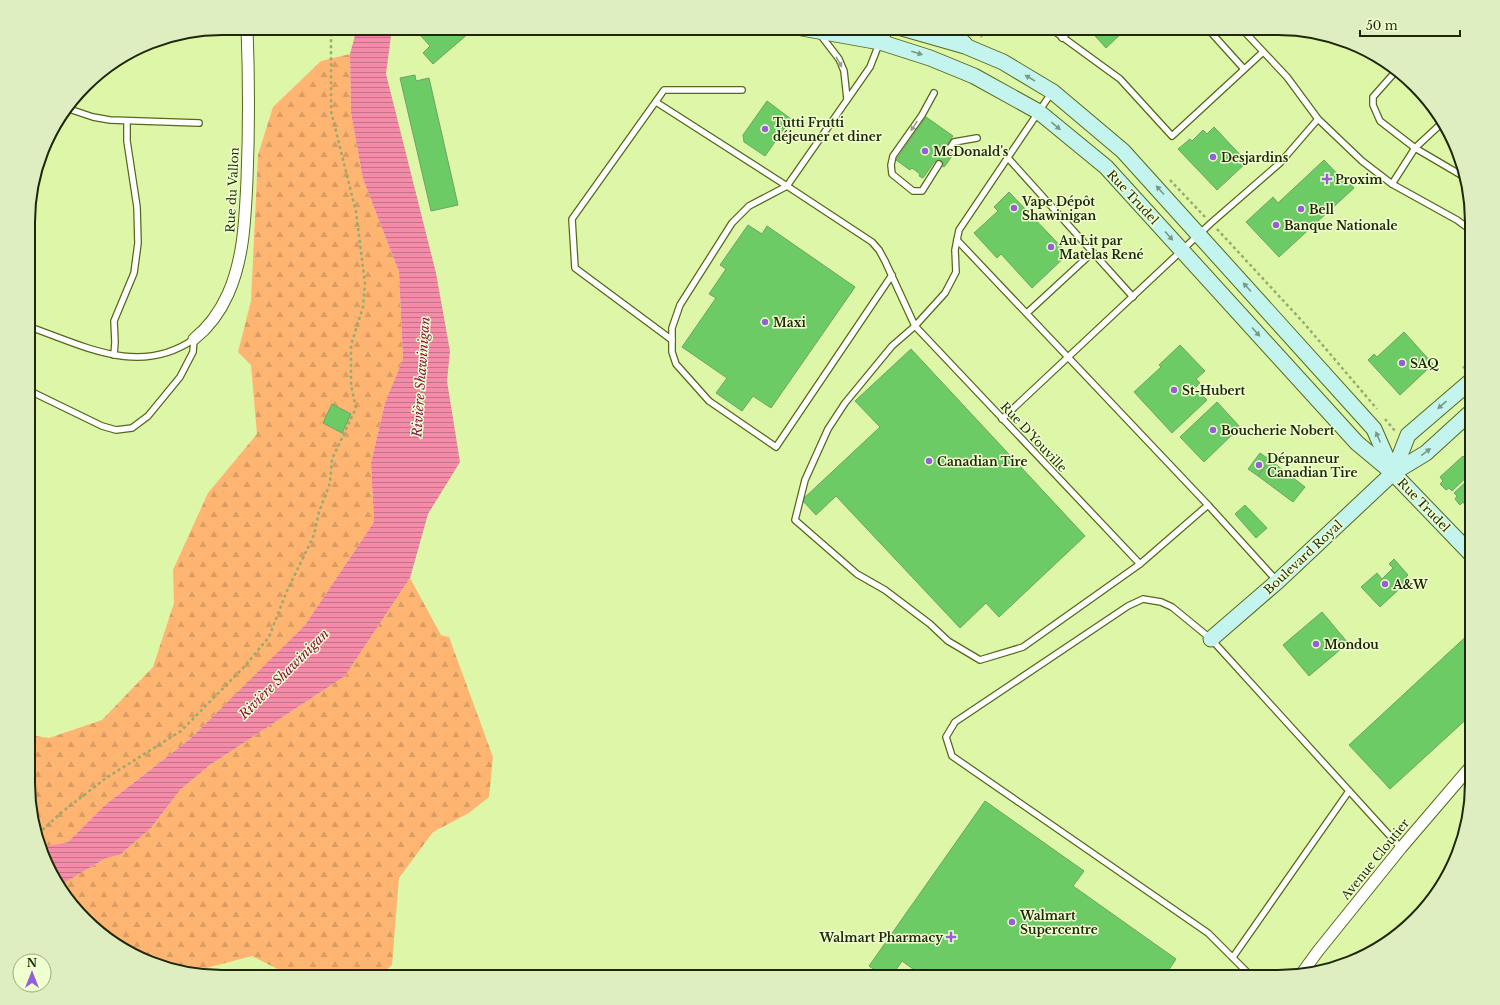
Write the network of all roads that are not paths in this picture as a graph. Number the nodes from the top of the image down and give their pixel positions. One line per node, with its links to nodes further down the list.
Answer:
1 (247, 35): 44 (street, Rue du Vallon)
2 (820, 35): 18 (lane, one-way to 18)
3 (882, 35): 18 (lane); 21 (main road, Rue Trudel, one-way to 21)
4 (925, 35): 11 (main road, Rue Trudel)
5 (955, 35): 11 (main road)
6 (1058, 35): 10 (lane)
7 (1065, 35): 10 (lane)
8 (1214, 35): 13 (lane)
9 (1247, 35): 12 (lane)
10 (1062, 38): 13 (lane)
11 (969, 48): 16 (main road, Rue Trudel, one-way to 11)
12 (1263, 52): 13 (lane); 22 (lane)
13 (1244, 69)
14 (1393, 75): 27 (lane)
15 (742, 90): 19 (lane)
16 (1053, 92): 21 (lane); 35 (main road, Rue Trudel, one-way to 16)
17 (934, 93): 30 (lane, one-way to 30)
18 (847, 99): 33 (lane)
19 (656, 102): 33 (lane, Rue D'Youville); 45 (lane)
20 (73, 109): 23 (lane)
21 (1039, 112): 29 (lane); 37 (main road, Rue Trudel, one-way to 37)
22 (1318, 119): 32 (lane); 35 (lane)
23 (127, 121): 24 (lane); 46 (lane)
24 (199, 123)
25 (1439, 126): 27 (lane)
26 (977, 138): 28 (lane)
27 (1415, 148): 31 (lane); 32 (lane)
28 (948, 151)
29 (1008, 158): 36 (lane); 38 (lane)
30 (939, 164)
31 (1459, 174)
32 (1392, 184): 34 (lane)
33 (787, 186): 39 (lane, Rue D'Youville); 45 (lane)
34 (1465, 226)
35 (1199, 233): 37 (lane); 52 (main road, Rue Trudel, one-way to 35)
36 (957, 240): 41 (lane); 42 (lane)
37 (1182, 251): 40 (lane); 52 (main road, Rue Trudel, one-way to 52)
38 (1093, 252): 40 (lane); 41 (lane)
39 (892, 275): 42 (lane, Rue D'Youville); 45 (lane)
40 (1133, 297): 47 (lane)
41 (1026, 313): 47 (lane)
42 (915, 326): 51 (lane, Rue D'Youville); 55 (lane)
43 (35, 329): 46 (lane)
44 (194, 339): 46 (lane); 49 (lane)
45 (672, 340)
46 (114, 355)
47 (1068, 357): 51 (lane); 53 (lane)
48 (1465, 386): 52 (main road, Boulevard Royal, one-way to 52)
49 (35, 393)
50 (1465, 417): 52 (main road, Boulevard Royal, one-way to 50)
51 (1002, 419): 55 (lane, Rue D'Youville)
52 (1393, 473): 54 (main road, Rue Trudel); 56 (main road, Boulevard Royal)
53 (1208, 505): 55 (lane); 56 (lane)
54 (1465, 548)
55 (1140, 564)
56 (1278, 581): 57 (main road, Boulevard Royal)
57 (1211, 640): 59 (lane); 61 (lane)
58 (1465, 773): 60 (street, Avenue Cloutier)
59 (1349, 791): 60 (lane); 61 (lane)
60 (1401, 848): 62 (street, Avenue Cloutier)
61 (1233, 957): 63 (lane)
62 (1306, 967)
63 (1245, 970)

